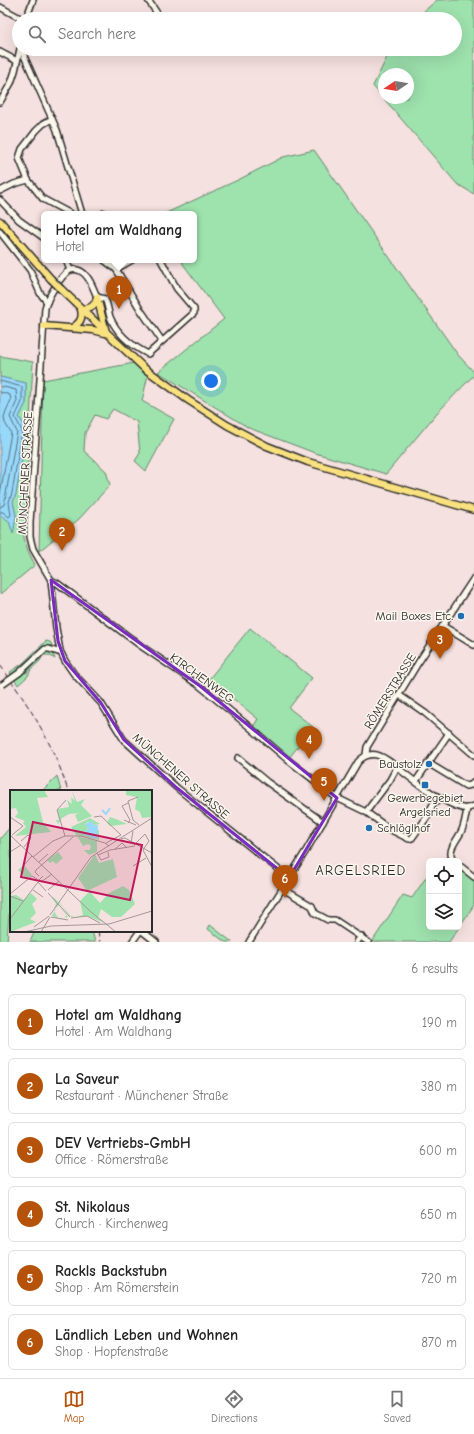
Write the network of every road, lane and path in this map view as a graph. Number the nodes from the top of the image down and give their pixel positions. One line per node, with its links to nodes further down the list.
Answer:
1 (33, 0): 4 (street)
2 (148, 0): 5 (street)
3 (0, 7): 6 (street)
4 (29, 12)
5 (156, 12)
6 (12, 14)
7 (0, 52): 10 (street)
8 (19, 56): 10 (street)
9 (24, 56): 13 (street)
10 (17, 61): 11 (street)
11 (2, 93): 12 (street)
12 (0, 102)
13 (52, 119): 14 (street); 18 (street)
14 (28, 180): 15 (street); 17 (street)
15 (0, 191)
16 (0, 200): 21 (street)
17 (66, 211)
18 (81, 211)
19 (0, 221): 30 (main road, bridge)
20 (0, 232): 29 (street)
21 (41, 236)
22 (67, 263): 27 (street)
23 (108, 263): 26 (street)
24 (127, 263): 26 (street)
25 (163, 263): 34 (street)
26 (116, 269): 34 (street)
27 (70, 270): 28 (street); 29 (street)
28 (97, 297): 30 (main road); 33 (main road); 34 (street)
29 (47, 302): 31 (street, MÜNCHENER STRASSE)
30 (81, 309): 32 (main road); 33 (main road)
31 (44, 326): 32 (main road); 37 (street, MÜNCHENER STRASSE)
32 (72, 328): 33 (main road)
33 (107, 333): 35 (main road)
34 (162, 341)
35 (474, 510)
36 (474, 578): 38 (street, RÖMERSTRASSE)
37 (51, 580): 40 (street, MÜNCHENER STRASSE); 52 (street, KIRCHENWEG)
38 (443, 626): 39 (street); 42 (street, RÖMERSTRASSE)
39 (474, 646)
40 (60, 651): 41 (street, bridge); 62 (street, MÜNCHENER STRASSE)
41 (1, 685)
42 (399, 695): 43 (street); 44 (street, RÖMERSTRASSE)
43 (449, 733): 45 (street); 47 (street)
44 (366, 755): 48 (street); 52 (street, RÖMERSTRASSE)
45 (474, 755)
46 (238, 758): 58 (street)
47 (428, 763): 49 (street); 50 (street)
48 (397, 767): 49 (street); 57 (street)
49 (416, 782): 51 (street)
50 (474, 782)
51 (432, 792): 53 (street); 54 (street)
52 (337, 798): 57 (street, KIRCHENWEG); 58 (street, RÖMERSTRASSE)
53 (442, 798): 54 (street); 56 (street)
54 (433, 804): 57 (street, KIRCHENWEG)
55 (474, 806): 56 (street)
56 (467, 808): 59 (street)
57 (366, 812)
58 (323, 822): 62 (street, RÖMERSTRASSE)
59 (452, 858)
60 (462, 867): 61 (street)
61 (473, 875)
62 (289, 878): 63 (street, RÖMERSTRASSE)
63 (283, 889): 66 (street); 69 (street, RÖMERSTRASSE)
64 (140, 932): 67 (street)
65 (142, 932): 68 (street)
66 (361, 936): 70 (street); 71 (street)
67 (132, 942)
68 (156, 942)
69 (249, 942)
70 (357, 942)
71 (368, 942)

